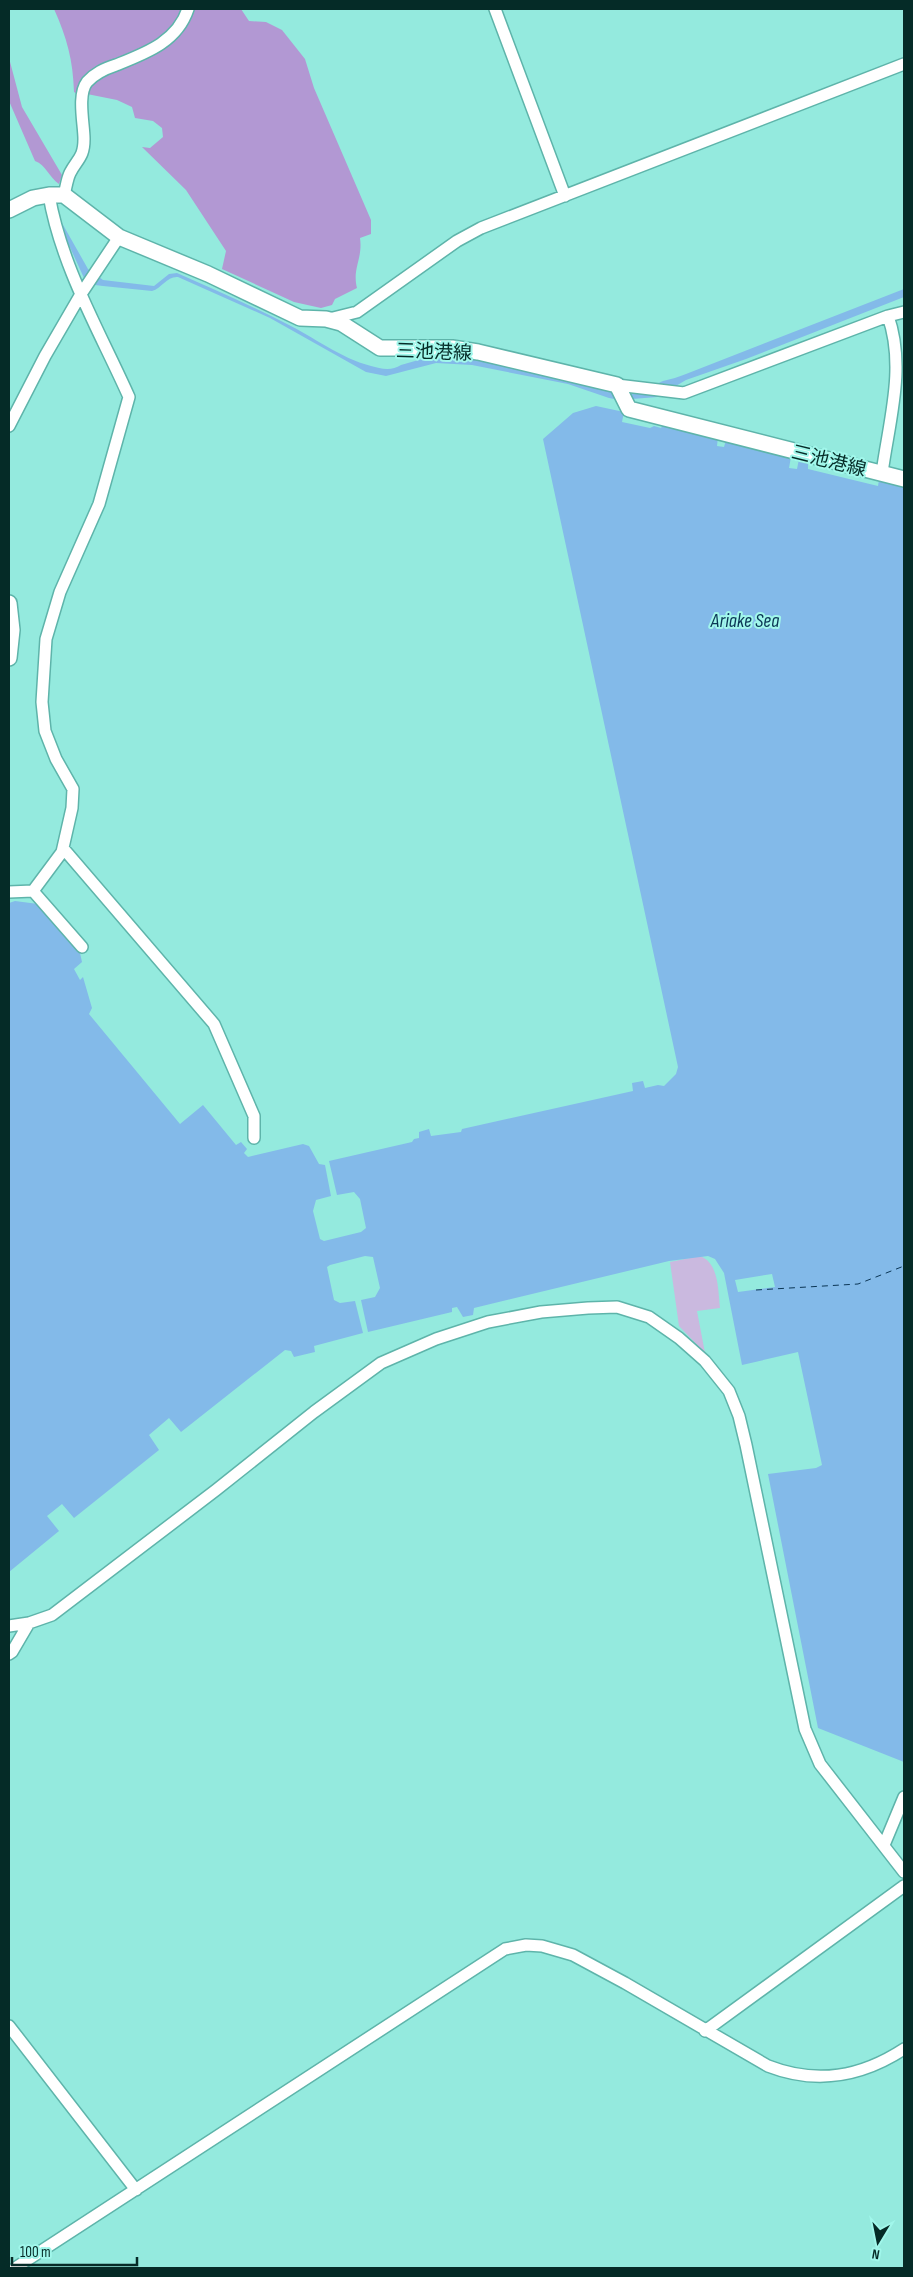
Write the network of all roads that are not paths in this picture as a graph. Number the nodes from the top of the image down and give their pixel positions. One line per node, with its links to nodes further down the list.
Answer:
1 (188, 9): 5 (street)
2 (495, 9): 6 (street)
3 (904, 64): 6 (street)
4 (49, 195): 5 (main road); 7 (main road); 9 (street)
5 (64, 195): 8 (main road, 三池港線)
6 (565, 196): 12 (street)
7 (9, 210)
8 (119, 237): 9 (street); 12 (main road, 三池港線)
9 (81, 294): 14 (street); 19 (street)
10 (904, 312): 11 (street)
11 (888, 316): 13 (street); 15 (street)
12 (326, 319): 13 (main road, 三池港線)
13 (622, 394): 15 (main road, 三池港線)
14 (9, 426)
15 (882, 474): 16 (main road, 三池港線)
16 (904, 479)
17 (9, 603): 18 (main road)
18 (9, 658)
19 (63, 848): 20 (street); 23 (street)
20 (33, 891): 21 (street); 22 (street)
21 (9, 892)
22 (82, 947)
23 (254, 1138)
24 (29, 1623): 25 (street); 26 (street); 28 (street)
25 (9, 1626)
26 (9, 1654)
27 (904, 1798): 28 (street)
28 (884, 1844): 29 (street)
29 (904, 1872)
30 (904, 1886): 32 (street)
31 (9, 2026): 34 (street)
32 (705, 2031): 33 (street); 34 (street)
33 (904, 2049)
34 (136, 2190): 35 (street)
35 (15, 2268)

